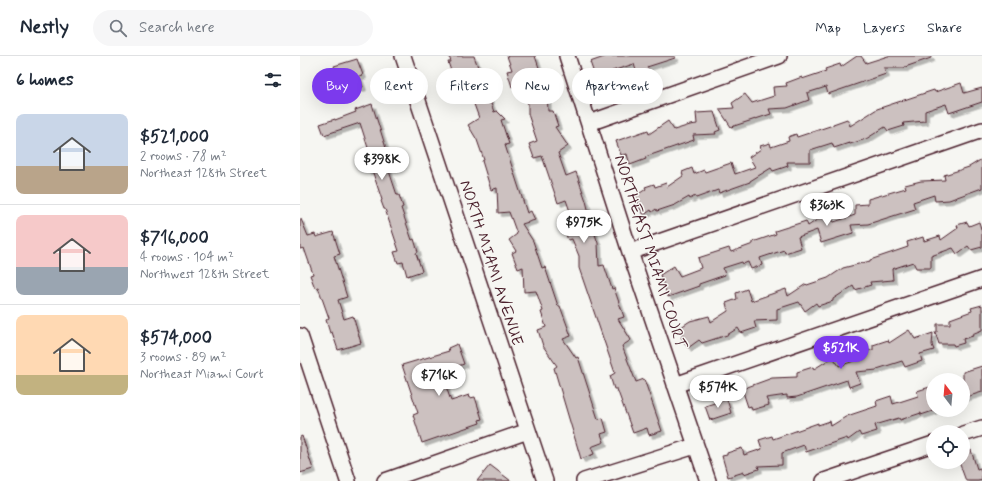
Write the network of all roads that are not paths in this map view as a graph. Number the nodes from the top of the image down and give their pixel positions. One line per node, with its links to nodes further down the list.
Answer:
1 (404, 56): 11 (street, NORTH MIAMI AVENUE)
2 (567, 56): 4 (street, NORTHEAST MIAMI COURT)
3 (779, 56): 4 (street)
4 (589, 123): 6 (street, NORTHEAST MIAMI COURT)
5 (982, 130): 6 (street)
6 (630, 252): 9 (street, NORTHEAST MIAMI COURT)
7 (982, 279): 9 (street)
8 (300, 336): 16 (street)
9 (675, 385): 13 (street, NORTHEAST MIAMI COURT)
10 (982, 428): 12 (street)
11 (528, 432): 17 (street); 18 (street, NORTH MIAMI AVENUE)
12 (970, 432)
13 (695, 446): 19 (street); 20 (street, NORTHEAST MIAMI COURT)
14 (926, 447): 15 (street)
15 (856, 476): 21 (street)
16 (348, 481)
17 (385, 481)
18 (545, 481)
19 (584, 481)
20 (708, 481)
21 (824, 481)

